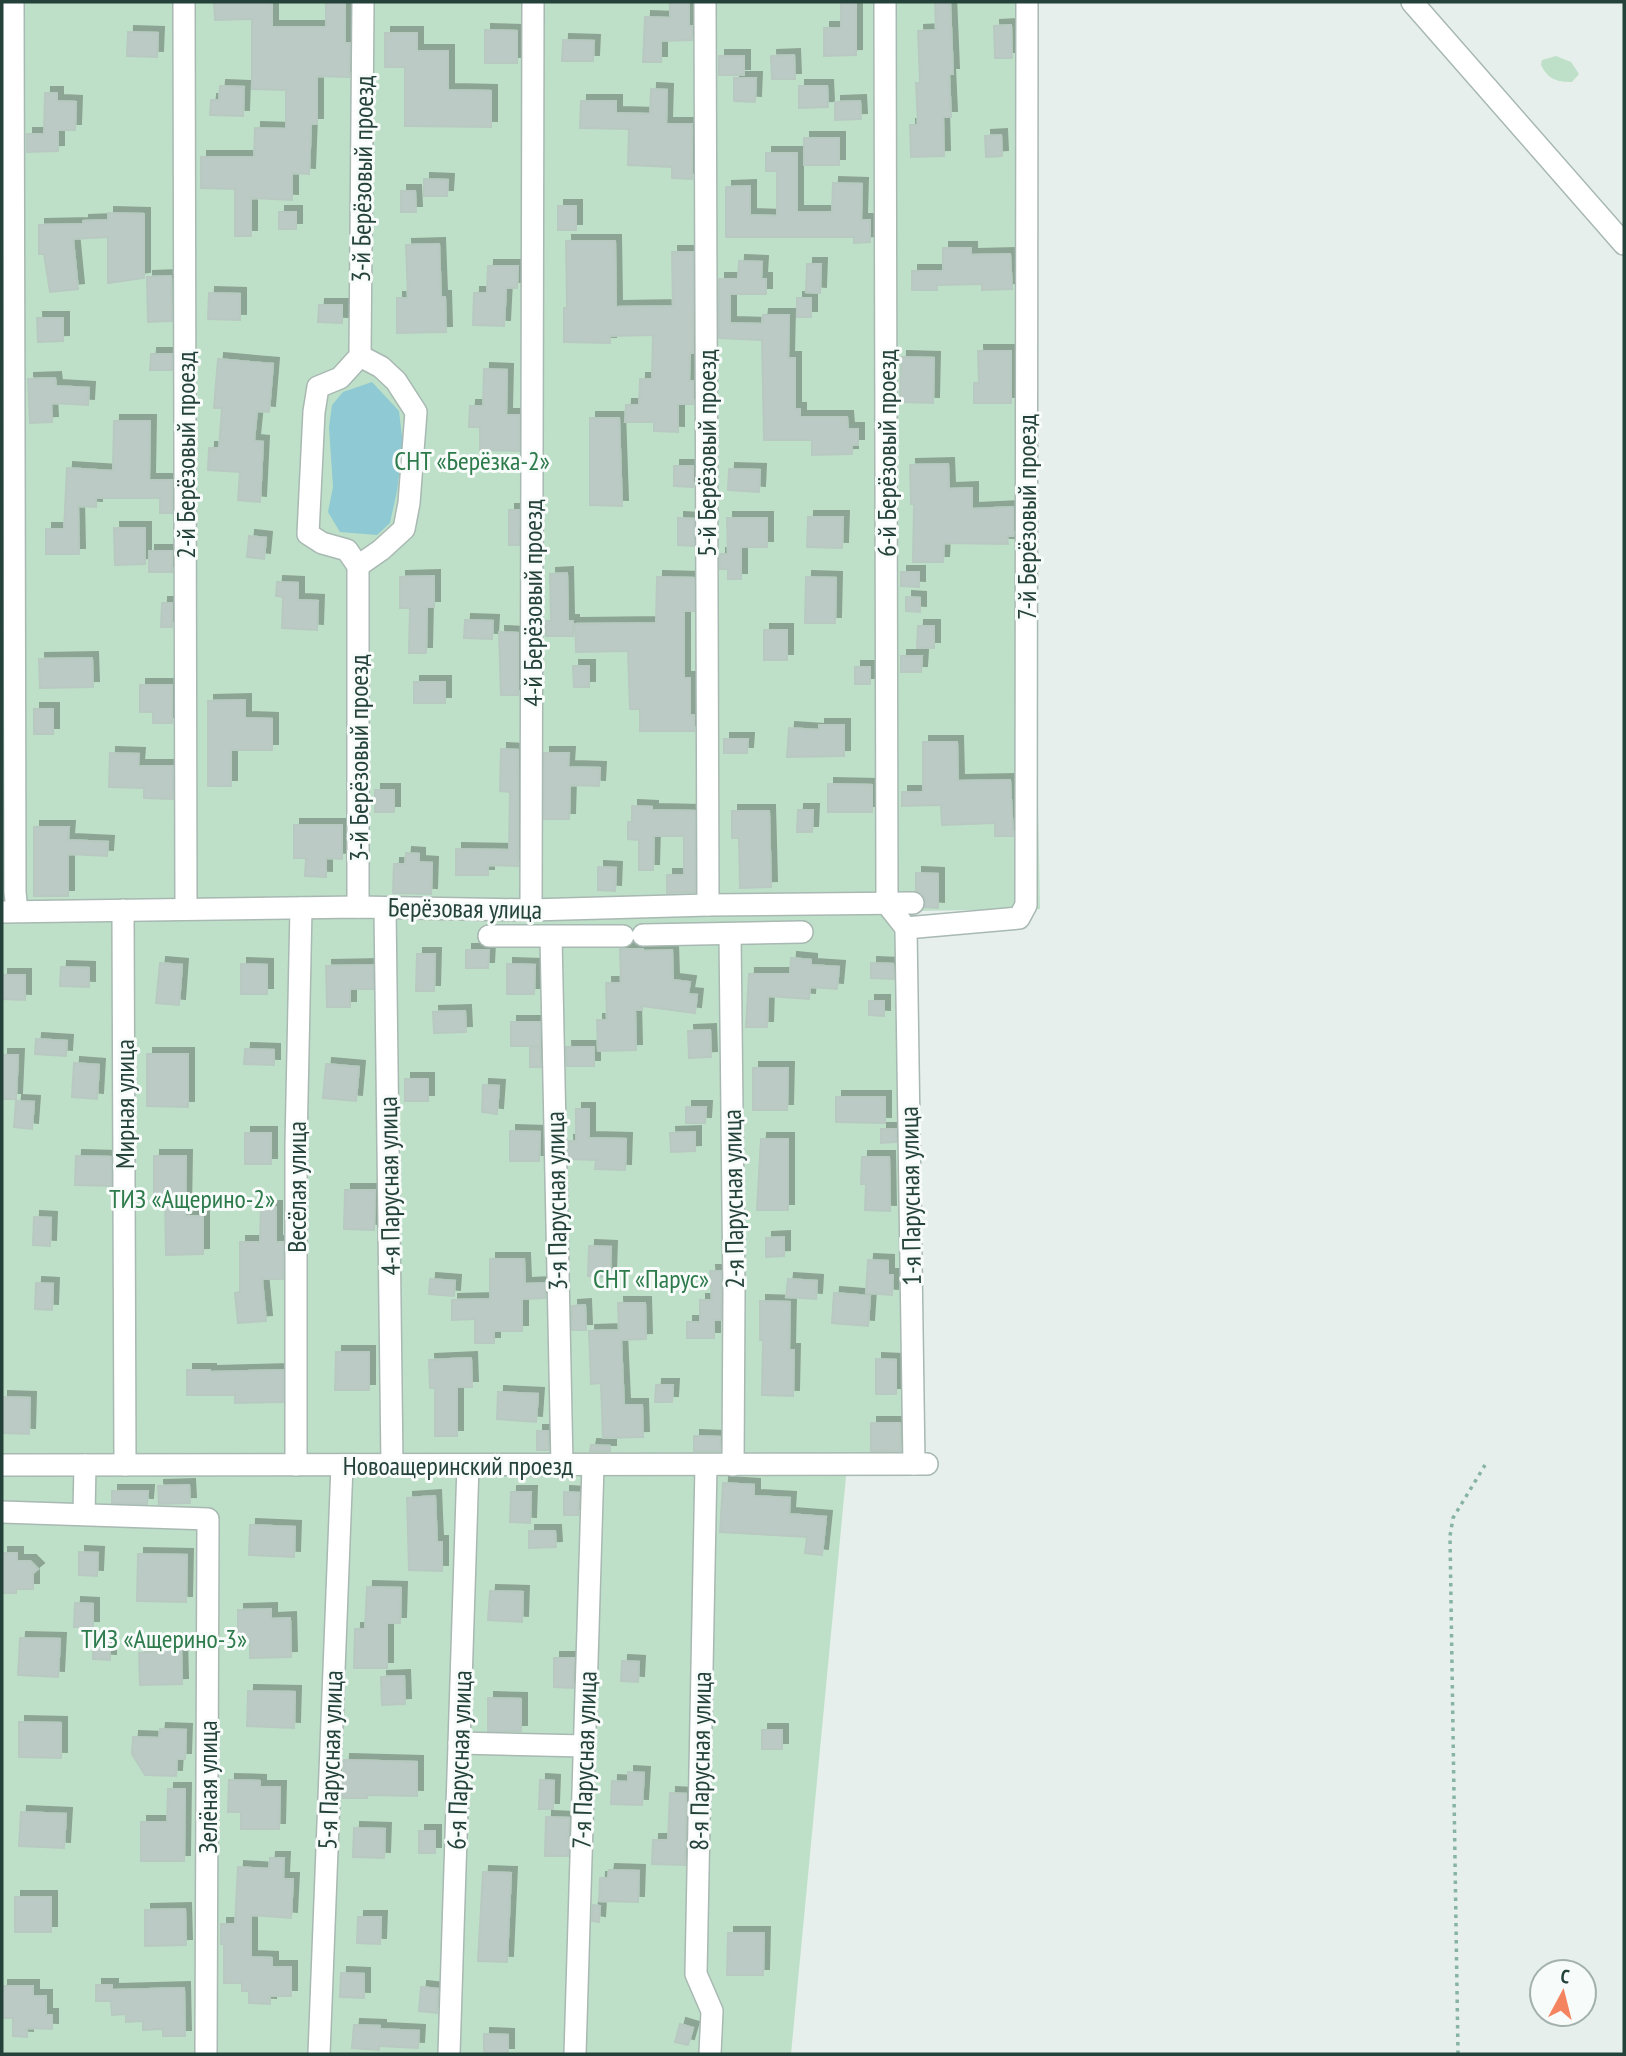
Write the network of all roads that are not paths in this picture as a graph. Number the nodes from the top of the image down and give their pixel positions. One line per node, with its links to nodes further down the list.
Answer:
1 (13, 2): 21 (street)
2 (184, 2): 18 (street, 2-й Берёзовый проезд)
3 (363, 2): 10 (street, 3-й Берёзовый проезд)
4 (533, 2): 20 (street, 4-й Берёзовый проезд)
5 (705, 2): 14 (street, 5-й Берёзовый проезд)
6 (885, 2): 13 (street, 6-й Берёзовый проезд)
7 (1027, 2): 22 (street, 7-й Берёзовый проезд)
8 (1412, 2): 9 (street)
9 (1624, 244)
10 (360, 356): 11 (street); 11 (street)
11 (358, 566): 16 (street, 3-й Берёзовый проезд)
12 (913, 903): 13 (street, Берёзовая улица)
13 (887, 904): 14 (street, Берёзовая улица); 22 (street)
14 (708, 905): 20 (street, Берёзовая улица)
15 (301, 908): 16 (street, Берёзовая улица); 18 (street, Берёзовая улица); 31 (street, Весёлая улица)
16 (358, 908): 17 (street, Берёзовая улица)
17 (385, 908): 20 (street, Берёзовая улица); 33 (street, 4-я Парусная улица)
18 (186, 909): 19 (street, Берёзовая улица)
19 (123, 910): 21 (street, Берёзовая улица); 30 (street, Мирная улица)
20 (531, 910)
21 (9, 911)
22 (906, 928): 27 (street, 1-я Парусная улица)
23 (802, 932): 24 (street)
24 (730, 934): 26 (street); 38 (street, 2-я Парусная улица)
25 (489, 936): 26 (street)
26 (551, 937): 35 (street, 3-я Парусная улица)
27 (921, 1464): 38 (street, Новоащеринский проезд)
28 (2, 1465): 29 (street, Новоащеринский проезд)
29 (85, 1465): 30 (street, Новоащеринский проезд); 40 (street)
30 (125, 1465): 31 (street, Новоащеринский проезд)
31 (296, 1465): 32 (street, Новоащеринский проезд)
32 (342, 1465): 33 (street, Новоащеринский проезд); 44 (street, 5-я Парусная улица)
33 (392, 1465): 34 (street, Новоащеринский проезд)
34 (468, 1465): 35 (street, Новоащеринский проезд); 41 (street, 6-я Парусная улица)
35 (562, 1465): 36 (street, Новоащеринский проезд)
36 (593, 1465): 37 (street, Новоащеринский проезд); 42 (street, 7-я Парусная улица)
37 (706, 1465): 38 (street, Новоащеринский проезд); 47 (street, 8-я Парусная улица)
38 (733, 1465)
39 (2, 1513): 40 (street)
40 (84, 1514): 43 (street, Зелёная улица)
41 (459, 1743): 42 (street); 45 (street, 6-я Парусная улица)
42 (584, 1746): 46 (street, 7-я Парусная улица)
43 (206, 2054)
44 (319, 2054)
45 (449, 2054)
46 (575, 2054)
47 (710, 2054)

